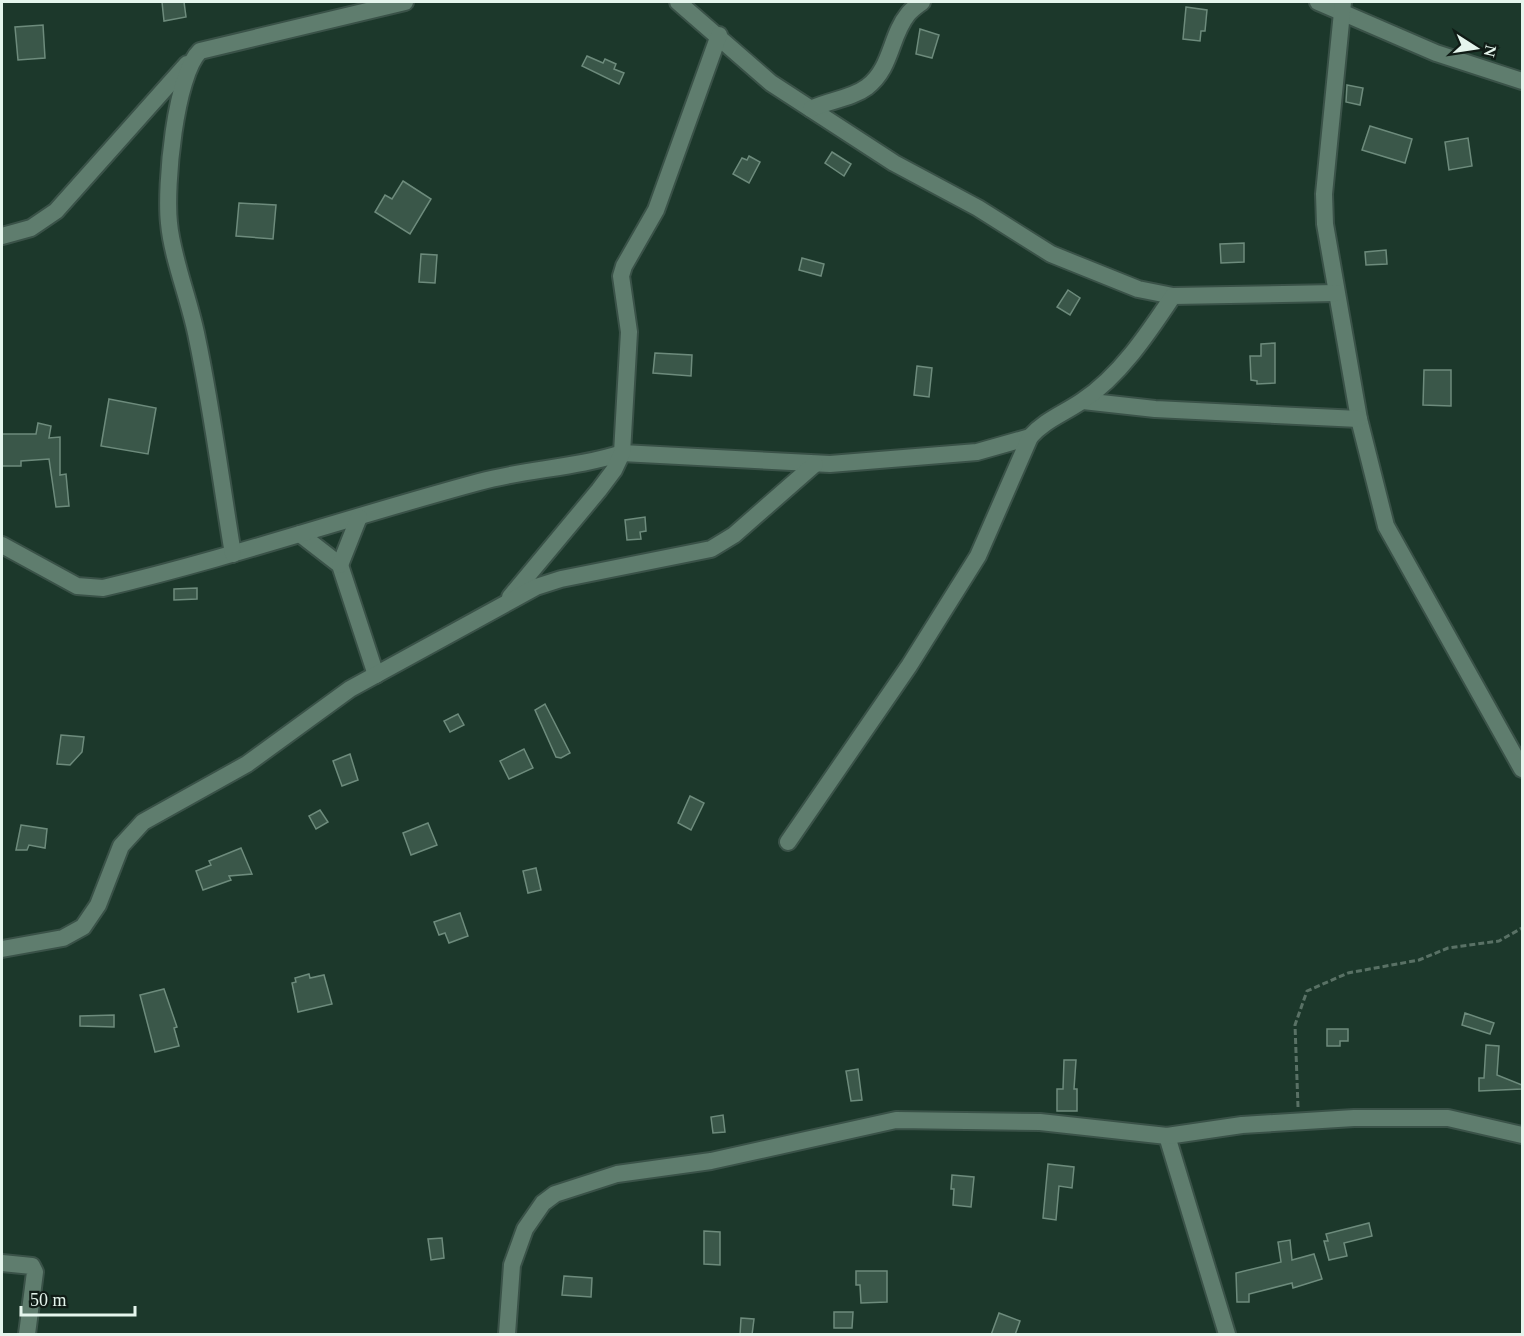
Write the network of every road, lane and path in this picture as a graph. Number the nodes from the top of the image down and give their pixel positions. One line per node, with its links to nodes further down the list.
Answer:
1 (405, 2): 7 (street)
2 (678, 2): 6 (street)
3 (922, 2): 9 (street)
4 (1318, 2): 5 (street)
5 (1342, 7): 8 (street); 11 (street)
6 (718, 35): 9 (street); 16 (street)
7 (191, 59): 10 (street); 21 (street)
8 (1522, 81)
9 (811, 109): 12 (street)
10 (2, 236)
11 (1336, 293): 12 (street); 14 (street)
12 (1173, 296): 13 (street)
13 (1083, 401): 14 (street); 15 (street)
14 (1359, 419): 25 (street)
15 (1030, 437): 17 (street); 26 (street)
16 (622, 453): 17 (street); 18 (street); 23 (street)
17 (815, 464): 23 (street)
18 (358, 517): 19 (street); 22 (street)
19 (300, 534): 21 (street); 22 (street)
20 (2, 545): 21 (street)
21 (233, 554)
22 (340, 565): 24 (street)
23 (506, 603): 24 (street)
24 (376, 675): 28 (street)
25 (1522, 769)
26 (788, 842)
27 (1522, 928): 29 (path)
28 (2, 949)
29 (1292, 1123): 30 (street); 31 (street)
30 (1522, 1135)
31 (1167, 1136): 34 (street); 35 (street)
32 (2, 1263): 33 (street)
33 (27, 1335)
34 (507, 1335)
35 (1227, 1335)

